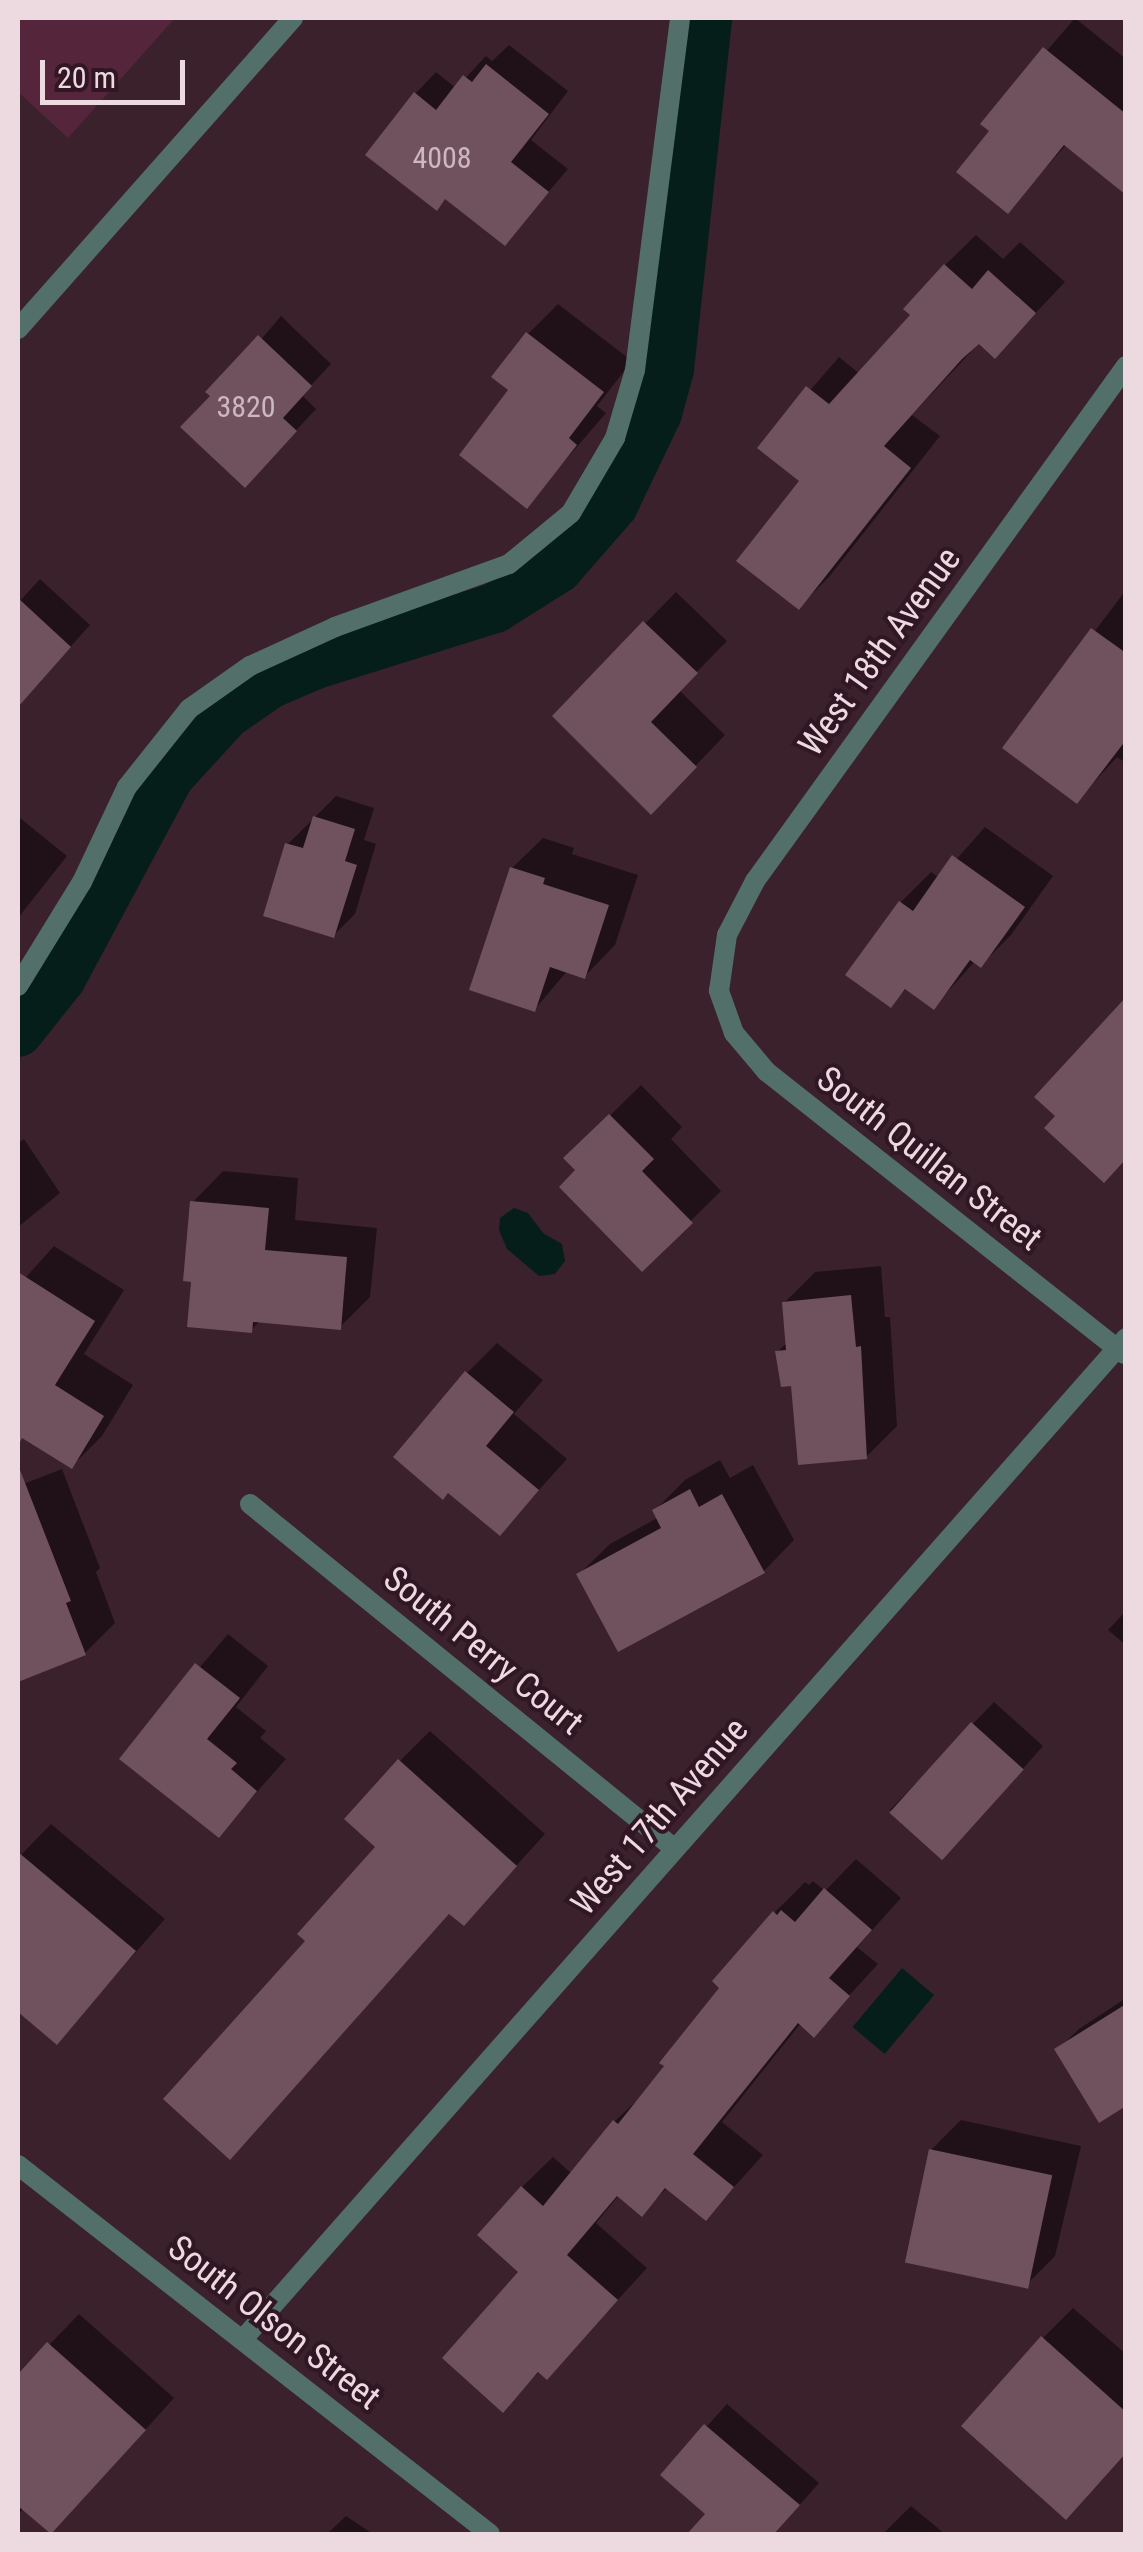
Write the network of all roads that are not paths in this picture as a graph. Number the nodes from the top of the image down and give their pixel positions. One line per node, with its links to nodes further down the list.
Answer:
1 (294, 18): 3 (street)
2 (680, 18): 5 (street)
3 (18, 329)
4 (1126, 366): 6 (street, West 18th Avenue)
5 (18, 986)
6 (719, 991): 7 (street, South Quillan Street)
7 (1122, 1347): 9 (street, West 17th Avenue)
8 (250, 1504): 9 (street, South Perry Court)
9 (675, 1849): 11 (street, West 17th Avenue)
10 (21, 2175): 11 (street, South Olson Street)
11 (243, 2339): 12 (street, South Olson Street)
12 (490, 2534)

